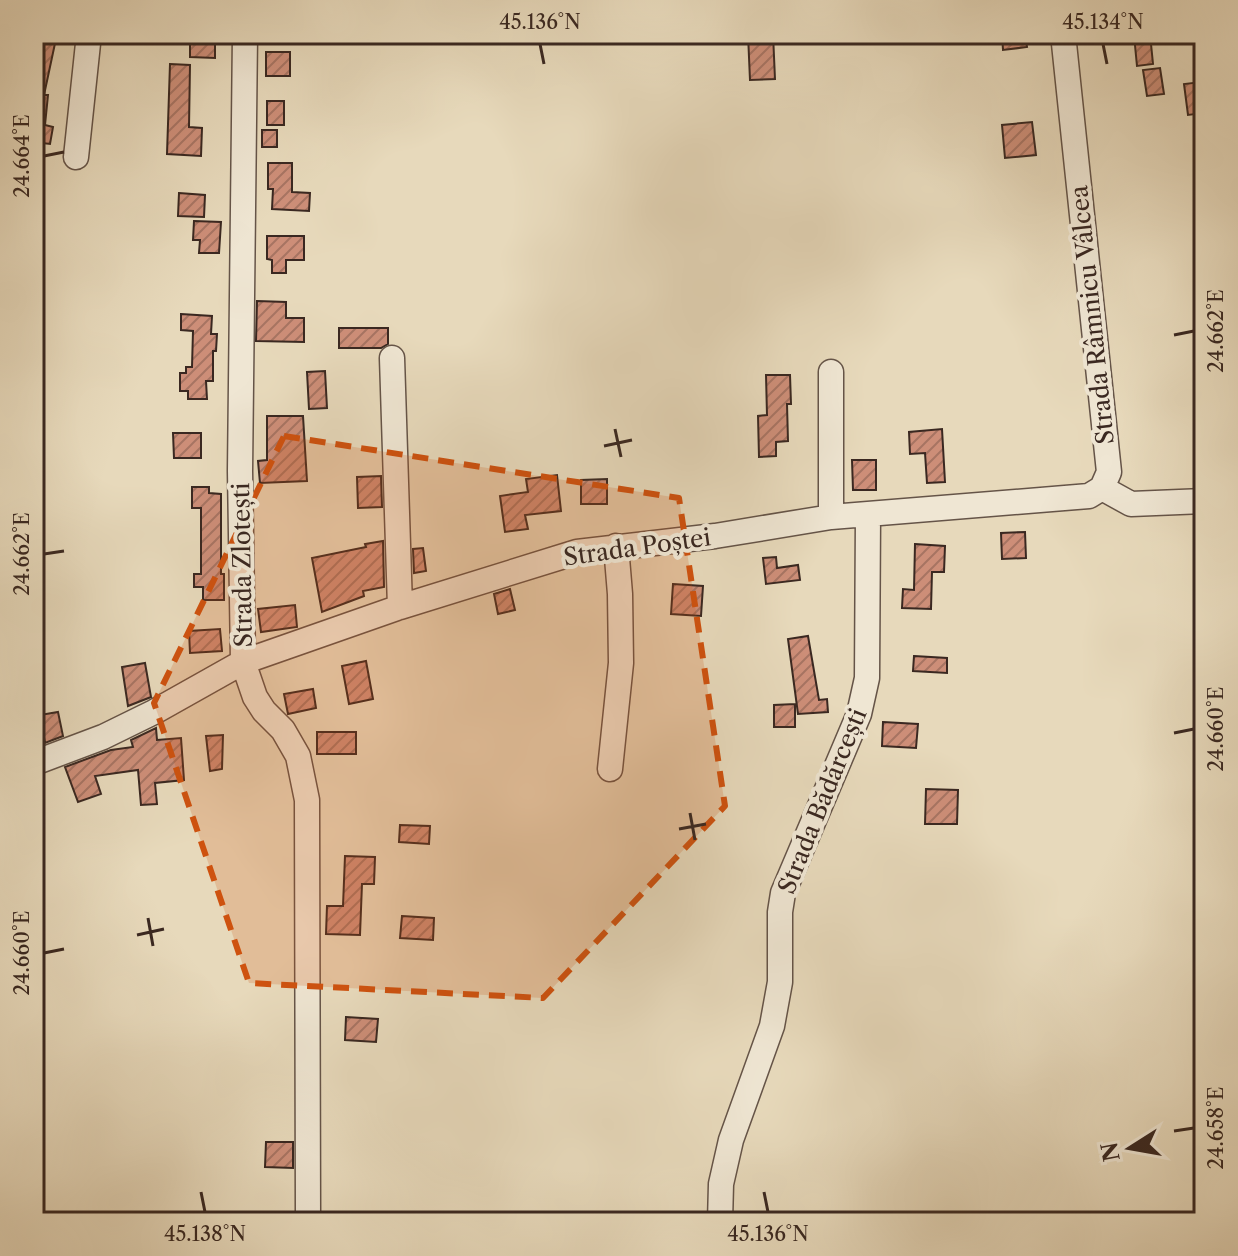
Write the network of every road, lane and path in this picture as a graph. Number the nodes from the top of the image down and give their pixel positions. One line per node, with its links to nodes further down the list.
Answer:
1 (89, 34): 4 (street)
2 (245, 34): 13 (street, Strada Zlotești)
3 (1063, 34): 7 (street, Strada Râmnicu Vâlcea)
4 (76, 157)
5 (392, 358): 12 (street)
6 (831, 372): 10 (street)
7 (1102, 488): 8 (street); 9 (street, Strada Poștei)
8 (1204, 501)
9 (868, 515): 10 (street, Strada Poștei); 17 (street, Strada Bădărcești)
10 (831, 517): 11 (street, Strada Poștei)
11 (616, 546): 12 (street, Strada Poștei); 15 (street)
12 (400, 607): 13 (street, Strada Poștei)
13 (243, 662): 14 (street, Strada Poștei); 16 (street, Strada Zlotești)
14 (34, 763)
15 (610, 769)
16 (308, 1222)
17 (720, 1222)

